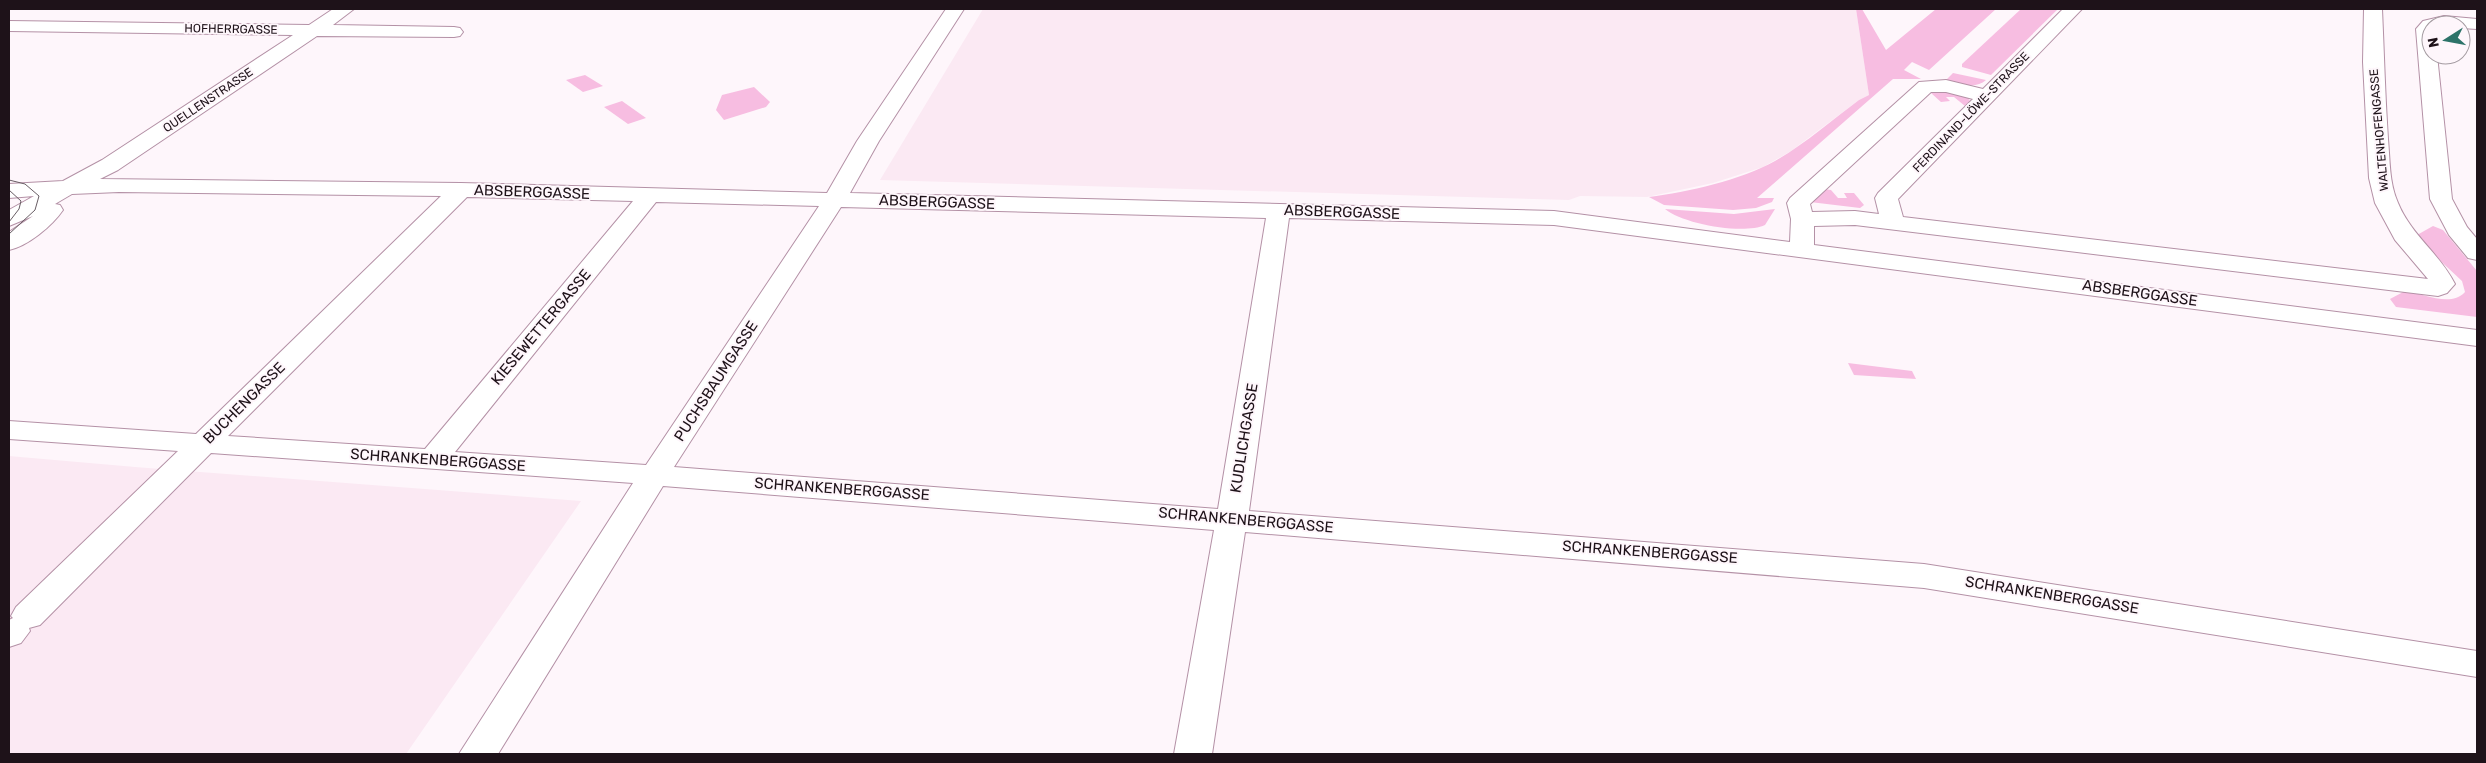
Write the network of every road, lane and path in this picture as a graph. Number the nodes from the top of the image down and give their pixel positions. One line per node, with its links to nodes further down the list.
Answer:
1 (345, 9): 7 (street, QUELLENSTRASSE)
2 (955, 9): 16 (street, PUCHSBAUMGASSE)
3 (2073, 9): 9 (street, FERDINAND-LÖWE-STRASSE)
4 (2373, 9): 20 (street, WALTENHOFENGASSE)
5 (2477, 24): 23 (street)
6 (9, 26): 7 (street, HOFHERRGASSE)
7 (313, 30): 8 (street, HOFHERRGASSE); 12 (street, QUELLENSTRASSE)
8 (454, 32)
9 (1987, 96): 19 (street); 20 (street, FERDINAND-LÖWE-STRASSE)
10 (9, 175): 12 (street, ABSBERGGASSE)
11 (9, 183): 12 (street, ABSBERGGASSE)
12 (69, 186): 13 (street, ABSBERGGASSE); 14 (street, ABSBERGGASSE); 18 (street, QUELLENSTRASSE); 21 (street, QUELLENSTRASSE)
13 (461, 190): 15 (street, ABSBERGGASSE); 26 (street, BUCHENGASSE)
14 (9, 191)
15 (650, 195): 16 (street, ABSBERGGASSE); 27 (street, KIESEWETTERGASSE)
16 (835, 200): 17 (street, ABSBERGGASSE); 28 (street, PUCHSBAUMGASSE)
17 (1279, 210): 22 (street, ABSBERGGASSE); 29 (street, KUDLICHGASSE)
18 (9, 219)
19 (1804, 219): 20 (street); 22 (street)
20 (1892, 222)
21 (9, 243)
22 (1802, 248): 24 (street, ABSBERGGASSE)
23 (2477, 253)
24 (2477, 338)
25 (9, 430): 26 (street, SCHRANKENBERGGASSE)
26 (203, 444): 27 (street, SCHRANKENBERGGASSE); 30 (street, BUCHENGASSE)
27 (433, 459): 28 (street, SCHRANKENBERGGASSE)
28 (654, 475): 29 (street, SCHRANKENBERGGASSE); 32 (street, PUCHSBAUMGASSE)
29 (1232, 518): 31 (street, SCHRANKENBERGGASSE); 33 (street, KUDLICHGASSE)
30 (16, 627)
31 (2477, 664)
32 (478, 754)
33 (1193, 754)

